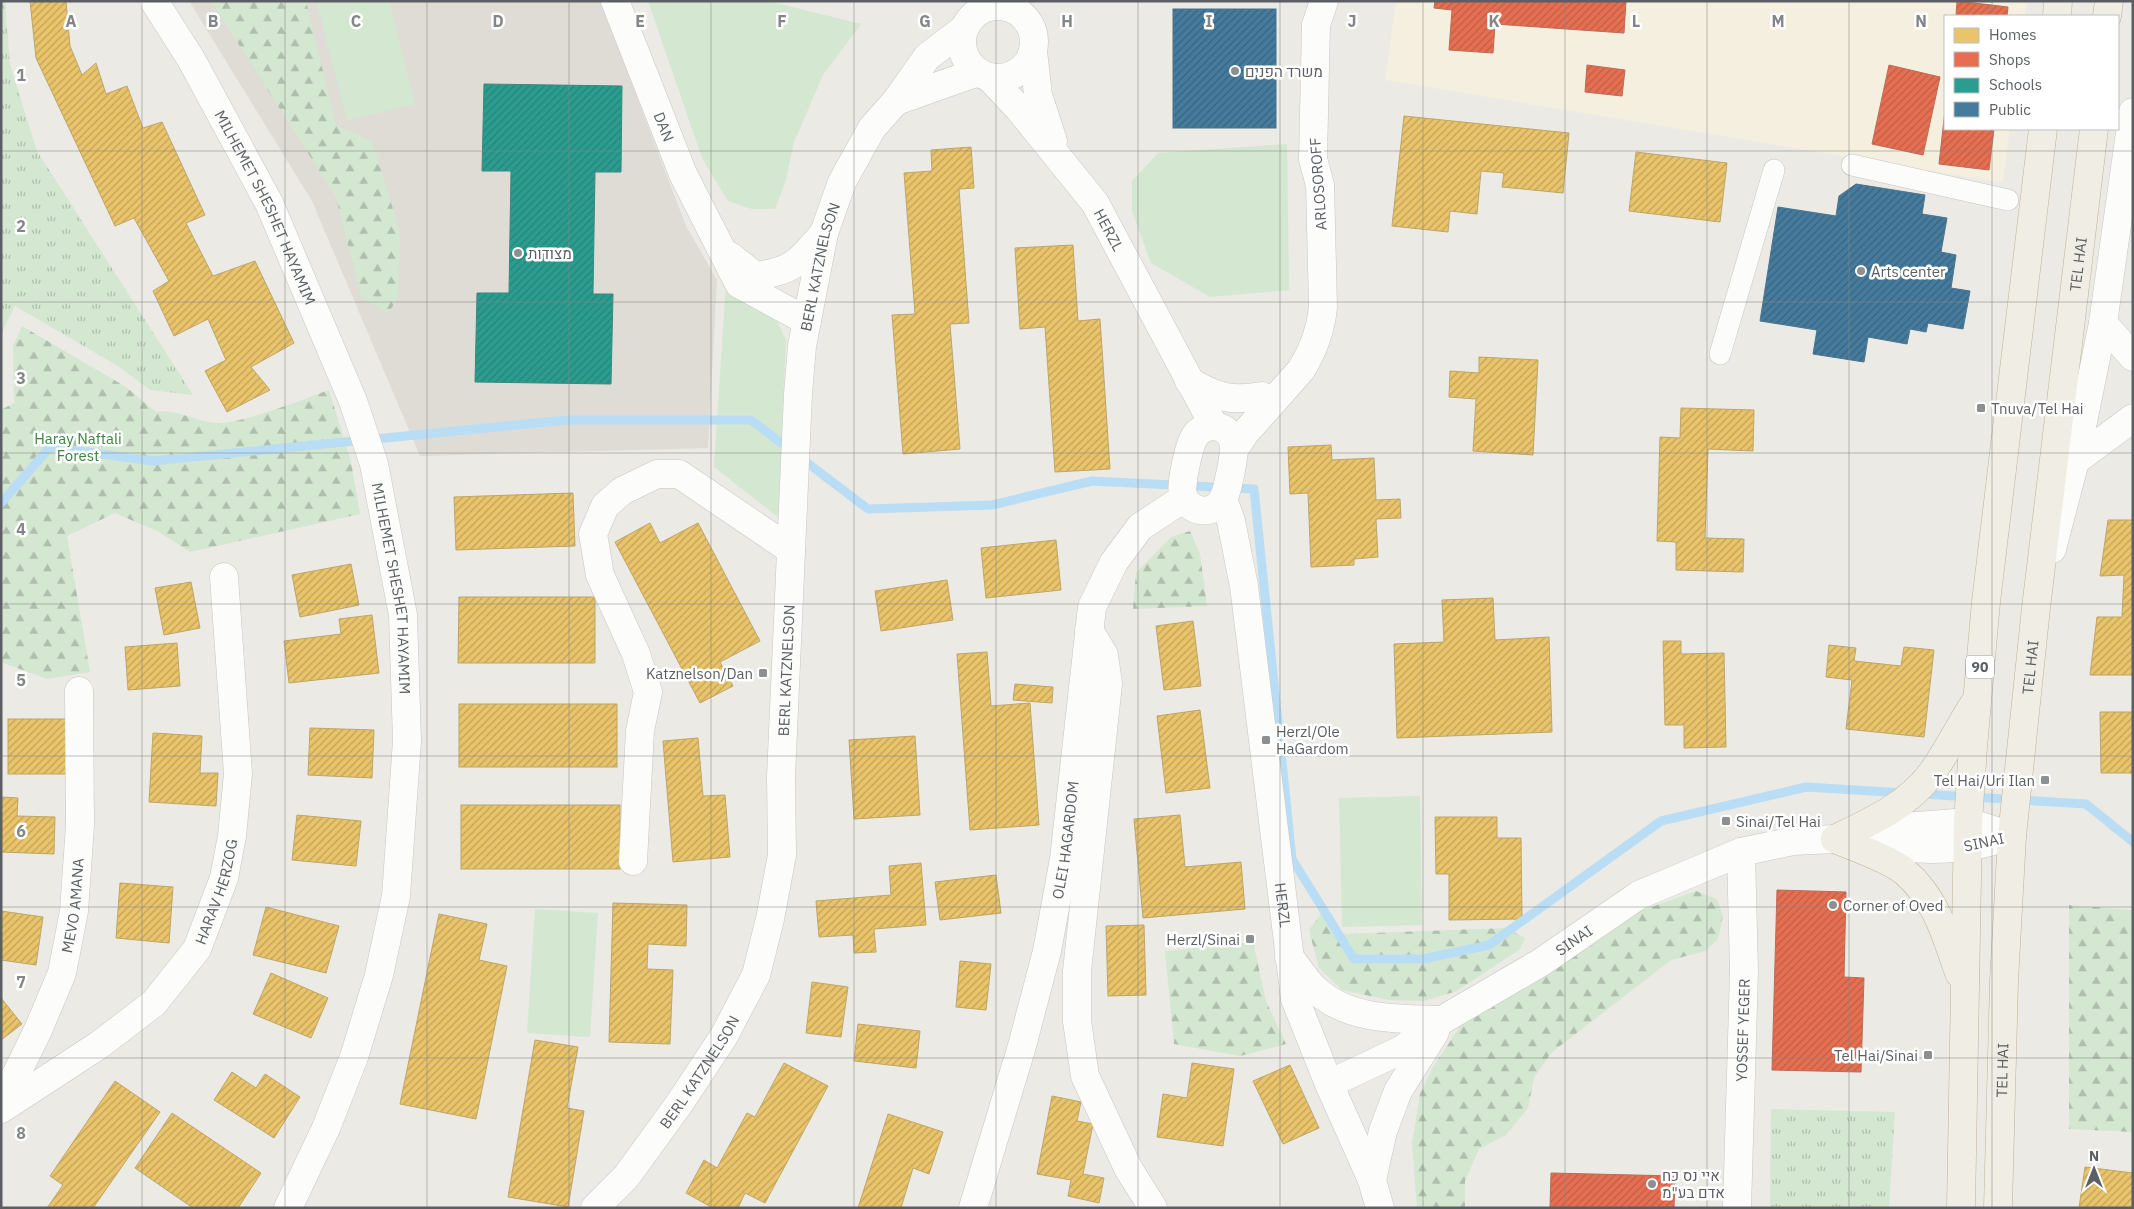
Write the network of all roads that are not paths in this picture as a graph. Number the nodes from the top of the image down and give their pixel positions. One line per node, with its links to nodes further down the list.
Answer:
1 (154, 1): 52 (street, MILHEMET SHESHET HAYAMIM)
2 (615, 1): 21 (street, DAN)
3 (1324, 1): 25 (street, ARLOSOROFF)
4 (2058, 1): 7 (highway)
5 (2109, 1): 8 (highway)
6 (1026, 11): 9 (street); 10 (street)
7 (2057, 15)
8 (2107, 15)
9 (969, 17): 11 (street); 12 (street, BERL KATZNELSON)
10 (1033, 52): 11 (street); 16 (street, HERZL)
11 (983, 74): 12 (street, BERL KATZNELSON); 16 (street, HERZL)
12 (896, 101): 20 (street, BERL KATZNELSON)
13 (2133, 112): 24 (street)
14 (2043, 130): 39 (highway, 90)
15 (2094, 130): 36 (highway, TEL HAI)
16 (1058, 156): 22 (street, HERZL)
17 (1852, 165): 19 (street)
18 (1774, 170): 26 (street)
19 (2008, 200)
20 (824, 233): 21 (street, DAN); 23 (street, BERL KATZNELSON)
21 (722, 249): 23 (street, DAN)
22 (1152, 308): 28 (street, HERZL); 31 (street, HERZL)
23 (807, 321): 34 (street, BERL KATZNELSON)
24 (2103, 323): 27 (street); 32 (street)
25 (1316, 337): 29 (street, ARLOSOROFF); 31 (street, ARLOSOROFF)
26 (1720, 354)
27 (2133, 357)
28 (1189, 381): 29 (street); 31 (street, HERZL)
29 (1262, 396): 31 (street, ARLOSOROFF)
30 (2133, 418): 32 (street)
31 (1217, 435): 33 (street); 33 (street)
32 (2075, 461): 36 (street)
33 (1204, 502): 37 (street, OLEI HAGARDOM); 45 (street, HERZL)
34 (791, 550): 44 (street); 53 (street, BERL KATZNELSON)
35 (224, 578): 50 (street, HARAV HERZOG)
36 (2036, 608): 41 (highway, TEL HAI)
37 (1089, 630): 54 (street, OLEI HAGARDOM); 55 (street)
38 (79, 691): 49 (street, MEVO AMANA)
39 (1977, 699): 40 (highway, 90); 42 (highway)
40 (1968, 835): 41 (street, SINAI); 42 (street, SINAI); 46 (highway, 90)
41 (2012, 836): 59 (highway, TEL HAI)
42 (1835, 838): 43 (street, SINAI); 46 (highway)
43 (1741, 852): 47 (street, SINAI); 57 (street, YOSSEF YEGER)
44 (633, 862)
45 (1288, 956): 47 (street); 48 (street, HERZL)
46 (1965, 990): 58 (highway, 90)
47 (1442, 1020): 48 (street, SINAI); 51 (street)
48 (1329, 1084): 51 (street, HERZL)
49 (1, 1105)
50 (1, 1109)
51 (1372, 1180): 56 (street, HERZL)
52 (288, 1208)
53 (595, 1208)
54 (973, 1208)
55 (1153, 1208)
56 (1380, 1208)
57 (1737, 1208)
58 (1961, 1208)
59 (1998, 1208)

